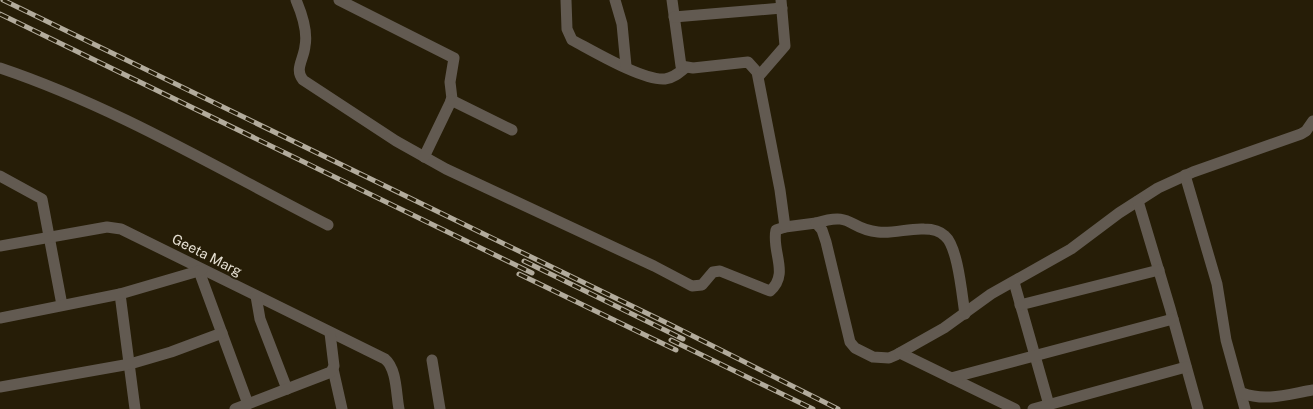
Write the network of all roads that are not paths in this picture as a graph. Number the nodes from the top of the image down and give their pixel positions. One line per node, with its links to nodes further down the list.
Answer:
1 (296, 0): 15 (street)
2 (339, 0): 12 (street)
3 (566, 0): 8 (street)
4 (615, 0): 8 (street)
5 (672, 0): 7 (street)
6 (782, 4): 7 (street); 11 (street)
7 (674, 17): 10 (street)
8 (626, 66): 10 (street)
9 (0, 68): 20 (street)
10 (685, 68): 11 (street)
11 (759, 76): 21 (street)
12 (451, 100): 14 (street); 15 (street)
13 (1313, 121): 16 (street)
14 (512, 130)
15 (424, 157): 21 (street)
16 (1185, 175): 18 (street); 46 (street)
17 (0, 176): 22 (street)
18 (1138, 201): 25 (street); 26 (street)
19 (816, 223): 21 (street); 31 (street); 36 (street)
20 (328, 225)
21 (785, 227)
22 (50, 237): 23 (street, Geeta Marg); 24 (street, Geeta Marg); 29 (street)
23 (0, 246)
24 (200, 270): 27 (street); 28 (street, Geeta Marg); 34 (street)
25 (1159, 270): 30 (street); 33 (street)
26 (1014, 282): 30 (street); 31 (street)
27 (120, 294): 29 (street); 39 (street)
28 (256, 296): 35 (street, Geeta Marg); 44 (street)
29 (62, 305): 32 (street)
30 (1020, 305): 37 (street)
31 (965, 314): 36 (street)
32 (0, 318)
33 (1173, 319): 37 (street); 40 (street)
34 (222, 333): 39 (street); 47 (street)
35 (330, 333): 41 (street); 52 (street, Geeta Marg)
36 (900, 353): 42 (street)
37 (1034, 356): 42 (street); 48 (street)
38 (432, 360): 53 (street)
39 (130, 364): 43 (street); 49 (street)
40 (1186, 367): 48 (street); 56 (street)
41 (333, 369): 44 (street); 51 (street)
42 (951, 378): 54 (street)
43 (0, 387)
44 (287, 389): 47 (street)
45 (1313, 390): 46 (street)
46 (1242, 394): 57 (street)
47 (248, 404): 50 (street)
48 (1048, 405): 55 (street)
49 (135, 409)
50 (236, 409)
51 (342, 409)
52 (399, 409)
53 (440, 409)
54 (1015, 409)
55 (1033, 409)
56 (1198, 409)
57 (1245, 409)

